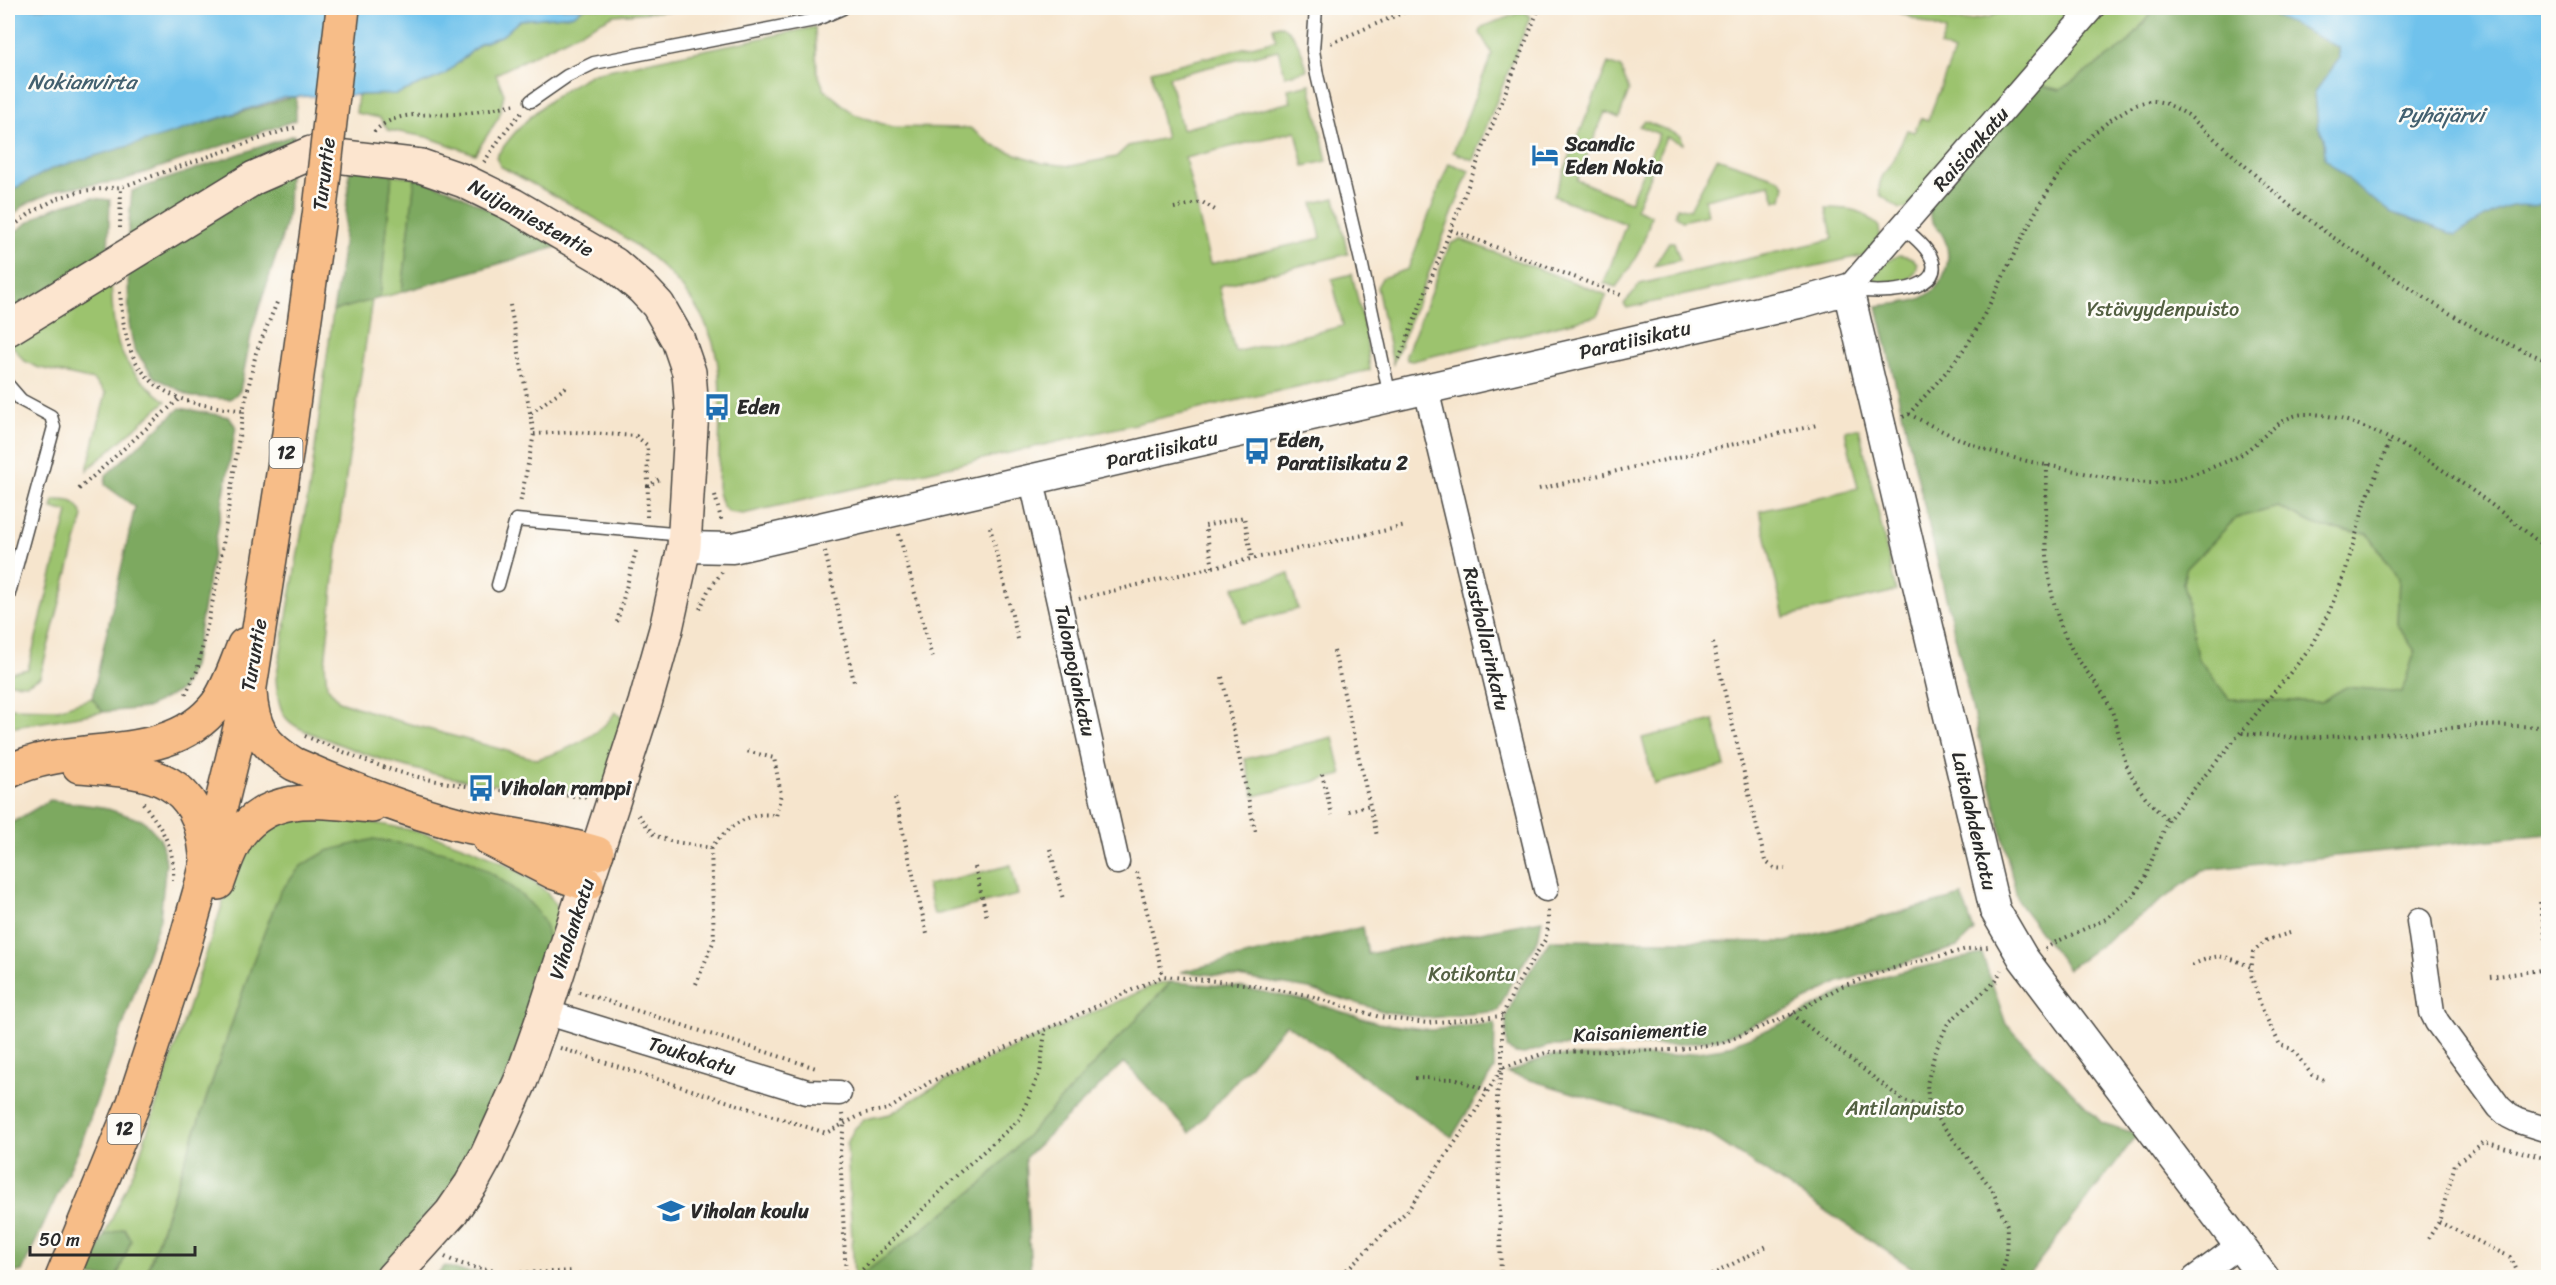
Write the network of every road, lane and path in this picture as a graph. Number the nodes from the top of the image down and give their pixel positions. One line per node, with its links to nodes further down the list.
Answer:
1 (343, 8): 50 (highway, Turuntie / 12, bridge)
2 (843, 8): 8 (lane)
3 (1316, 8): 7 (lane)
4 (1414, 8): 7 (path)
5 (1539, 8): 15 (path)
6 (2092, 8): 13 (street, Raisionkatu)
7 (1314, 50): 23 (lane)
8 (531, 101): 9 (path); 10 (path)
9 (374, 132)
10 (482, 165)
11 (1173, 208): 12 (path)
12 (1215, 210)
13 (1903, 228): 18 (street, Raisionkatu); 18 (lane)
14 (8, 230): 16 (path)
15 (1451, 230): 19 (path); 23 (path)
16 (119, 237)
17 (120, 289): 27 (path)
18 (1848, 289): 26 (street, Paratiisikatu); 93 (street, Laitolahdenkatu)
19 (1621, 295)
20 (510, 305): 29 (path)
21 (8, 329): 44 (main road, Nuijamiestentie)
22 (2548, 361): 30 (path)
23 (1393, 383): 26 (street, Paratiisikatu); 36 (street, Paratiisikatu)
24 (8, 385): 51 (lane)
25 (566, 387): 29 (path)
26 (1426, 389): 84 (street, Rusthollarinkatu)
27 (180, 398): 28 (path); 38 (path)
28 (243, 411)
29 (531, 413): 33 (path)
30 (1909, 414): 31 (path); 35 (path)
31 (1897, 420)
32 (1817, 425): 39 (path)
33 (534, 434): 37 (path); 40 (path)
34 (2390, 440): 35 (path); 46 (path); 62 (path)
35 (2047, 465): 72 (path)
36 (1032, 481): 44 (street, Paratiisikatu); 52 (street, Talonpojankatu)
37 (648, 486)
38 (78, 489)
39 (1539, 489)
40 (516, 520): 44 (lane); 49 (lane)
41 (1406, 526): 47 (path)
42 (990, 527): 53 (path)
43 (897, 528): 56 (path)
44 (685, 541): 69 (main road, Viholankatu)
45 (824, 545): 58 (path)
46 (2548, 550)
47 (1252, 558): 48 (path); 48 (path)
48 (1213, 567): 52 (path)
49 (498, 585)
50 (266, 591): 59 (highway, Turuntie / 12); 64 (highway)
51 (8, 597)
52 (1060, 603): 80 (street, Talonpojankatu)
53 (1018, 639)
54 (1713, 643): 82 (path)
55 (1334, 651): 67 (path)
56 (933, 661)
57 (1222, 677): 74 (path)
58 (854, 682)
59 (250, 687): 68 (highway); 79 (highway, Turuntie / 12)
60 (2548, 727): 62 (path)
61 (297, 733): 69 (path)
62 (2241, 733): 72 (path)
63 (746, 751): 76 (path)
64 (11, 770): 79 (highway)
65 (1322, 774): 71 (path)
66 (895, 798): 90 (path)
67 (1370, 805): 70 (path); 75 (path)
68 (398, 807): 73 (highway); 94 (highway)
69 (624, 808): 76 (path); 78 (main road, Viholankatu)
70 (1349, 811)
71 (1332, 815)
72 (2168, 820): 93 (path)
73 (460, 824): 78 (highway); 83 (highway)
74 (1256, 836)
75 (1377, 836)
76 (711, 848): 100 (path)
77 (1050, 849): 85 (path)
78 (597, 853): 83 (main road, Viholankatu)
79 (207, 865): 94 (highway, Turuntie / 12)
80 (1126, 865): 98 (path)
81 (975, 867): 87 (path)
82 (1785, 869)
83 (587, 884): 102 (main road, Viholankatu)
84 (1546, 889): 104 (path)
85 (1063, 899)
86 (2540, 902): 92 (path)
87 (987, 918)
88 (2419, 921): 114 (street)
89 (2290, 933): 96 (path)
90 (927, 934)
91 (1991, 947): 103 (path, Kaisaniementie)
92 (2548, 953)
93 (2033, 954): 112 (path); 119 (street, Laitolahdenkatu)
94 (179, 964): 123 (highway, Turuntie / 12)
95 (2192, 965): 96 (path)
96 (2251, 967): 109 (path)
97 (2548, 969): 99 (path)
98 (1163, 976): 104 (path); 105 (path)
99 (2490, 977)
100 (696, 984)
101 (579, 992): 111 (path)
102 (545, 1012): 111 (street, Toukokatu); 118 (main road, Viholankatu)
103 (1792, 1014): 107 (path, Kaisaniementie); 112 (path)
104 (1502, 1016): 107 (path)
105 (1045, 1030): 113 (path); 126 (path)
106 (560, 1047): 113 (path)
107 (1502, 1068): 110 (path); 128 (path)
108 (1415, 1078): 110 (path)
109 (2327, 1081)
110 (1488, 1091): 127 (path)
111 (839, 1093)
112 (1929, 1108): 131 (path)
113 (844, 1125): 125 (path)
114 (2548, 1130)
115 (2548, 1159): 116 (path)
116 (2439, 1222): 117 (path); 134 (path)
117 (2428, 1239)
118 (424, 1245): 121 (path); 124 (main road, Viholankatu)
119 (2240, 1245): 132 (street); 133 (street, Laitolahdenkatu)
120 (1767, 1246): 130 (path)
121 (574, 1271)
122 (1545, 1274): 129 (path)
123 (62, 1278)
124 (392, 1278)
125 (846, 1278)
126 (854, 1278)
127 (1338, 1278)
128 (1501, 1278)
129 (1580, 1278)
130 (1706, 1278)
131 (2000, 1278)
132 (2195, 1278)
133 (2264, 1278)
134 (2519, 1278)

